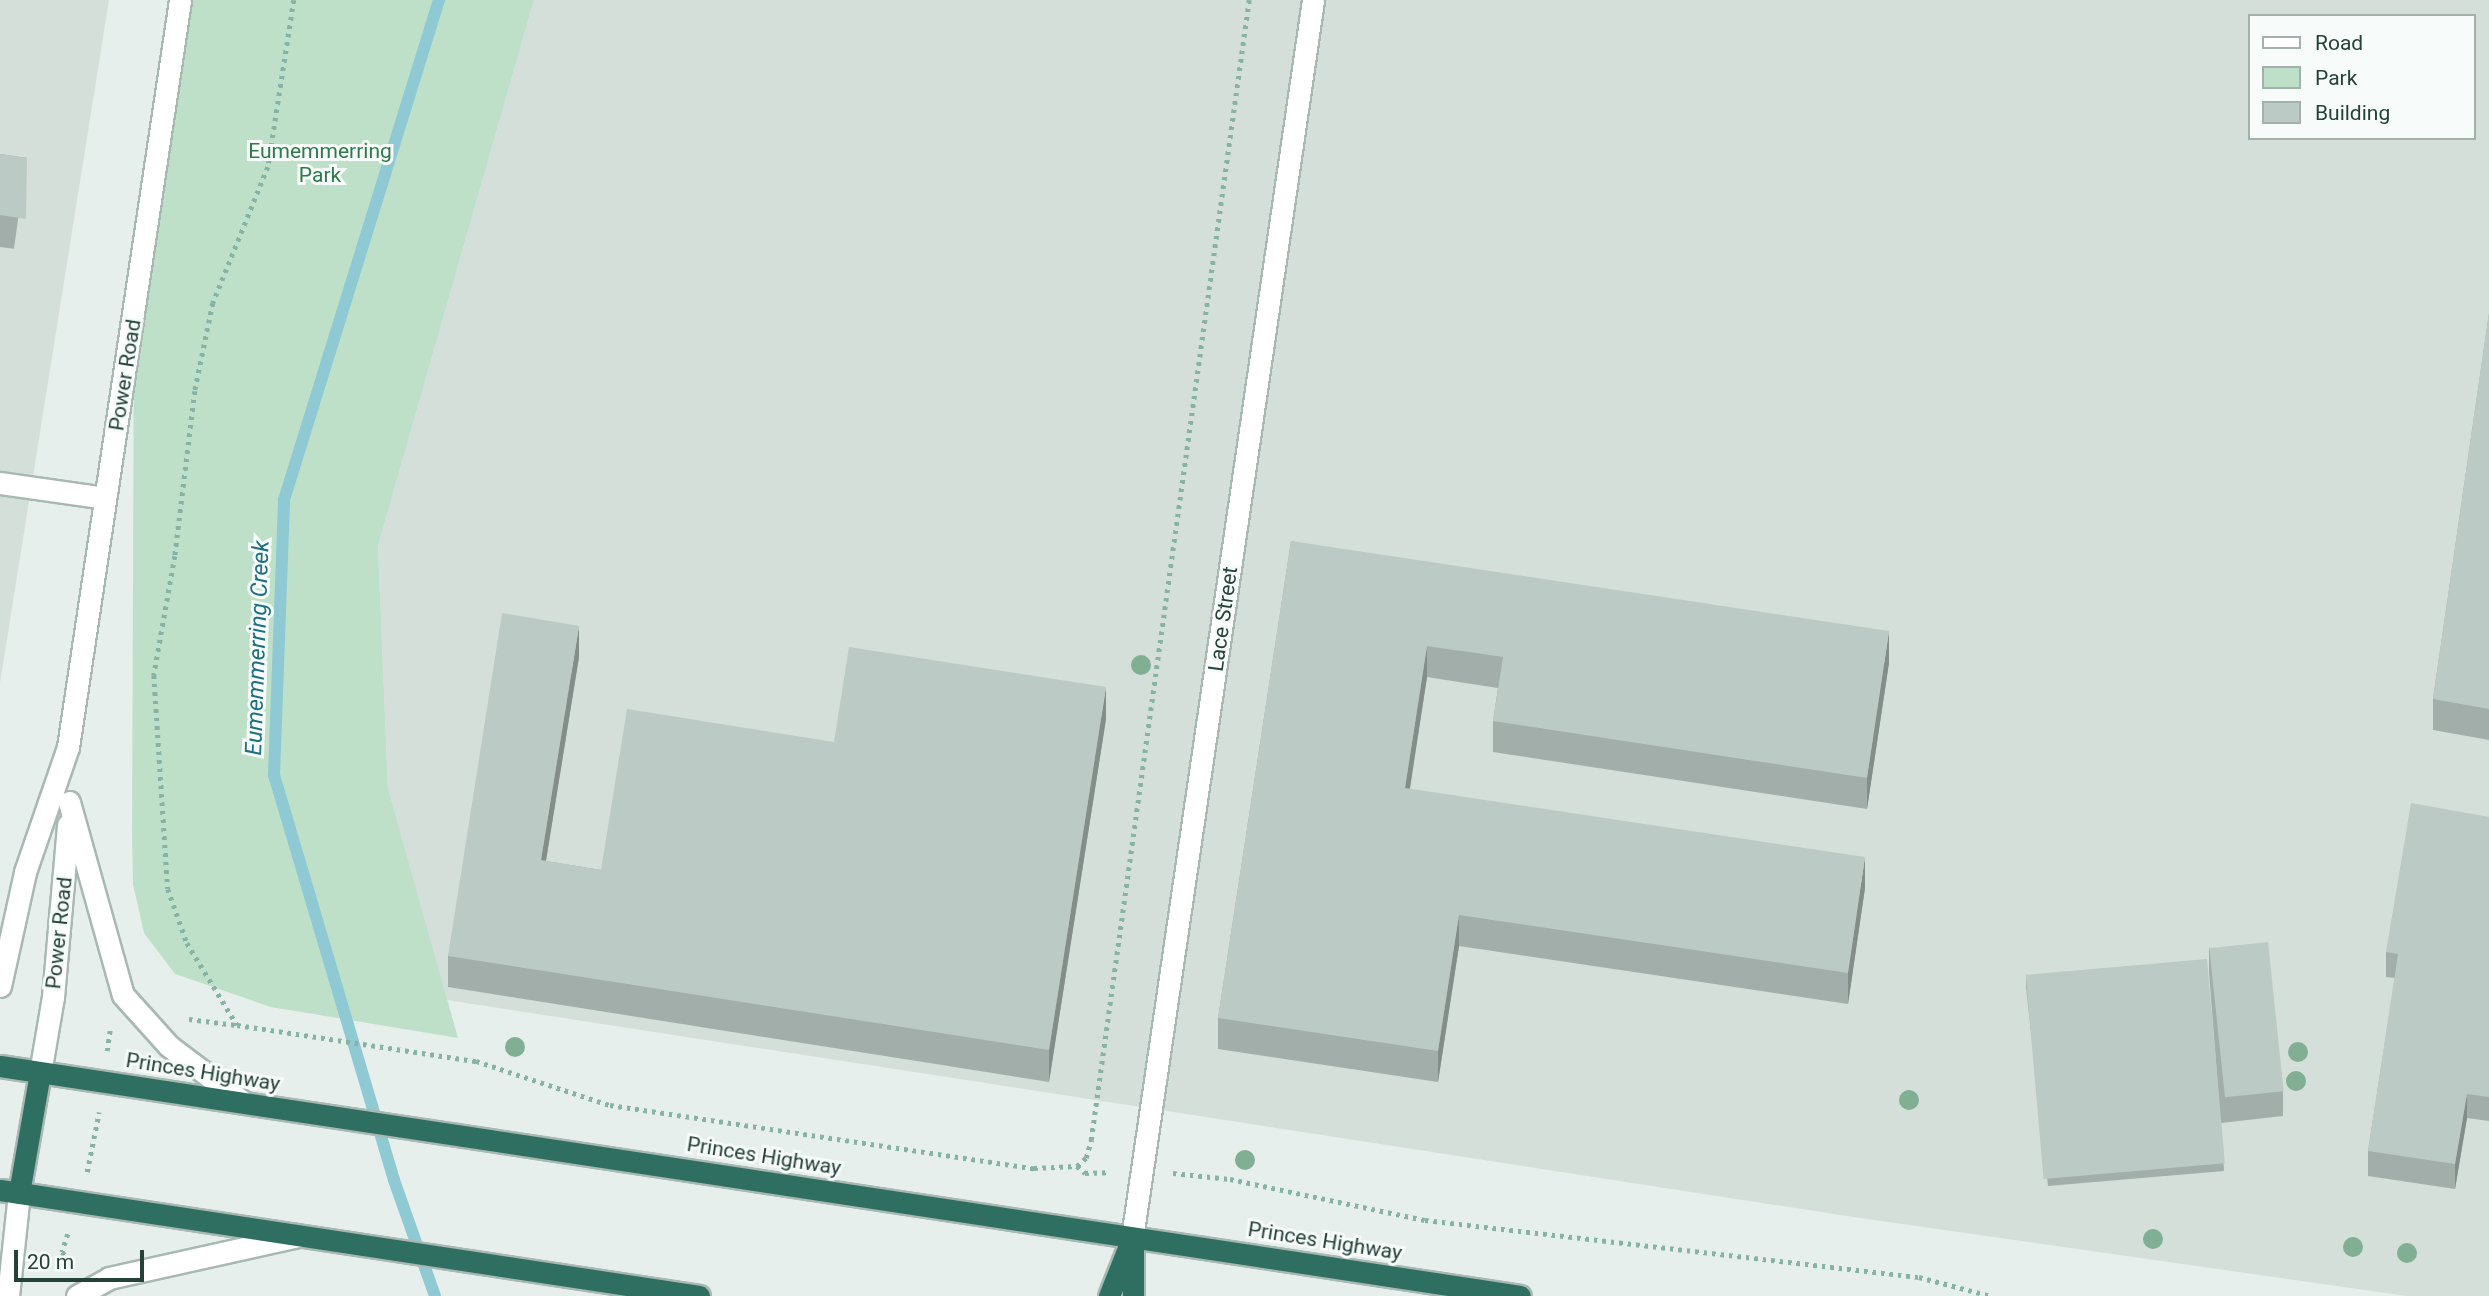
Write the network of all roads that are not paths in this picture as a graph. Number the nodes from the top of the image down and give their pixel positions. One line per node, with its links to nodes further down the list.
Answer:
1 (180, 0): 4 (main road, Power Road)
2 (1313, 0): 14 (main road, Lace Street)
3 (0, 483): 4 (main road)
4 (105, 498): 5 (main road, Power Road)
5 (67, 750): 6 (main road, Power Road); 7 (main road, Power Road)
6 (69, 802): 10 (main road, Power Road); 11 (main road)
7 (4, 951): 8 (main road, Power Road)
8 (0, 986)
9 (0, 1066): 10 (highway, Princes Highway)
10 (40, 1073): 11 (highway, Princes Highway); 12 (highway)
11 (243, 1102): 14 (highway, Princes Highway)
12 (10, 1192): 13 (highway); 16 (main road)
13 (300, 1235): 15 (main road); 17 (highway)
14 (1132, 1238): 18 (highway); 19 (highway); 20 (highway, Princes Highway)
15 (84, 1291)
16 (8, 1296)
17 (699, 1296)
18 (1110, 1296)
19 (1133, 1296)
20 (1520, 1296)

